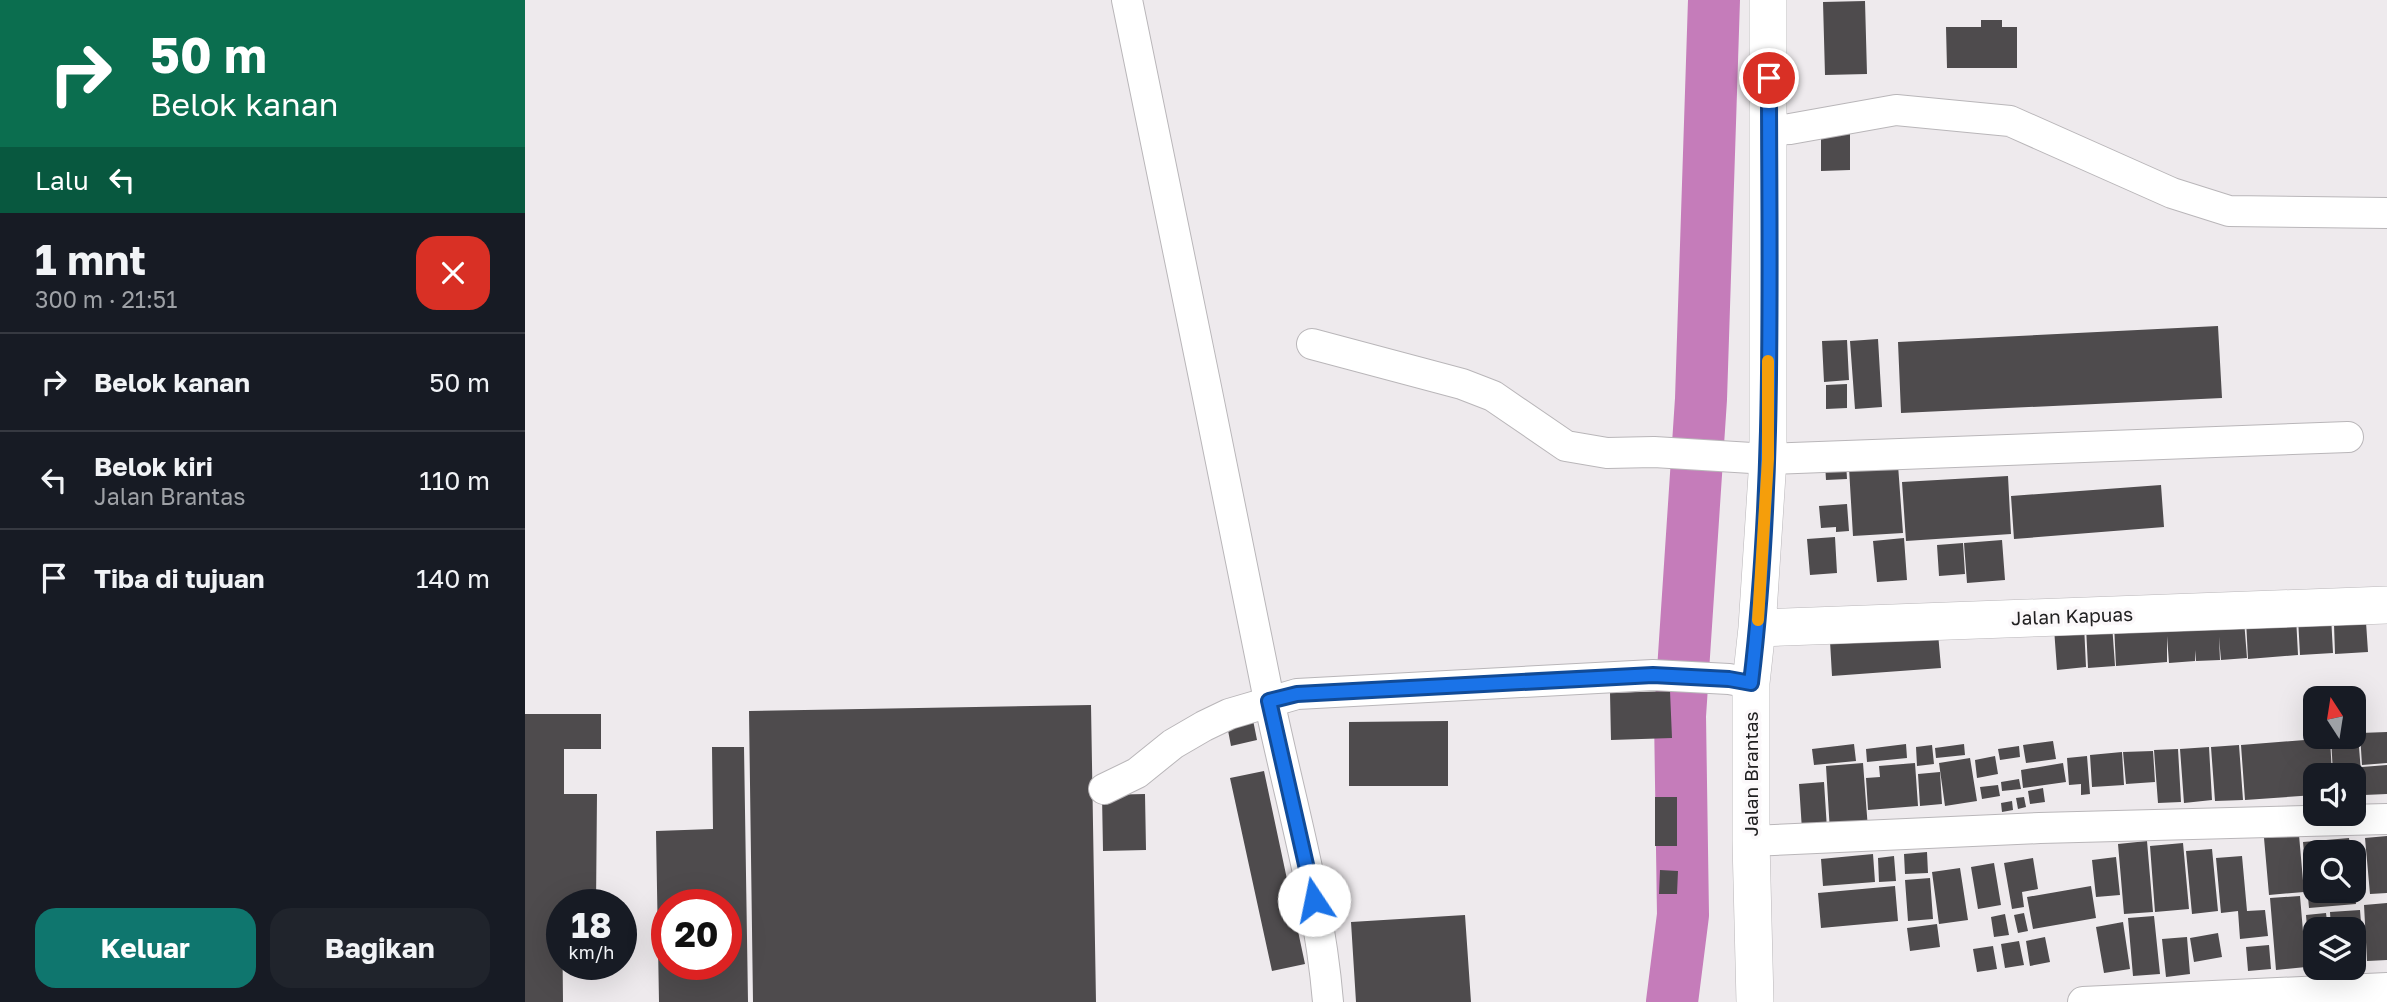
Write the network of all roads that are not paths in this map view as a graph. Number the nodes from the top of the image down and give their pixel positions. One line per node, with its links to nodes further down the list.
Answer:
1 (1127, 0): 11 (street)
2 (1768, 0): 3 (main road, Jalan Brantas)
3 (1769, 130): 4 (street); 7 (main road, Jalan Brantas)
4 (2387, 213)
5 (1312, 344): 7 (street)
6 (2348, 437): 7 (street)
7 (1752, 458): 9 (main road, Jalan Brantas)
8 (2387, 605): 9 (main road, Jalan Kapuas)
9 (1757, 628): 10 (main road, Jalan Brantas)
10 (1740, 681): 11 (street); 14 (main road, Jalan Brantas)
11 (1269, 701): 12 (street); 16 (street)
12 (1104, 789)
13 (2387, 819): 14 (street)
14 (1751, 841): 17 (main road, Jalan Brantas)
15 (2387, 988): 18 (street)
16 (1328, 1002)
17 (1755, 1002)
18 (2083, 1002)

